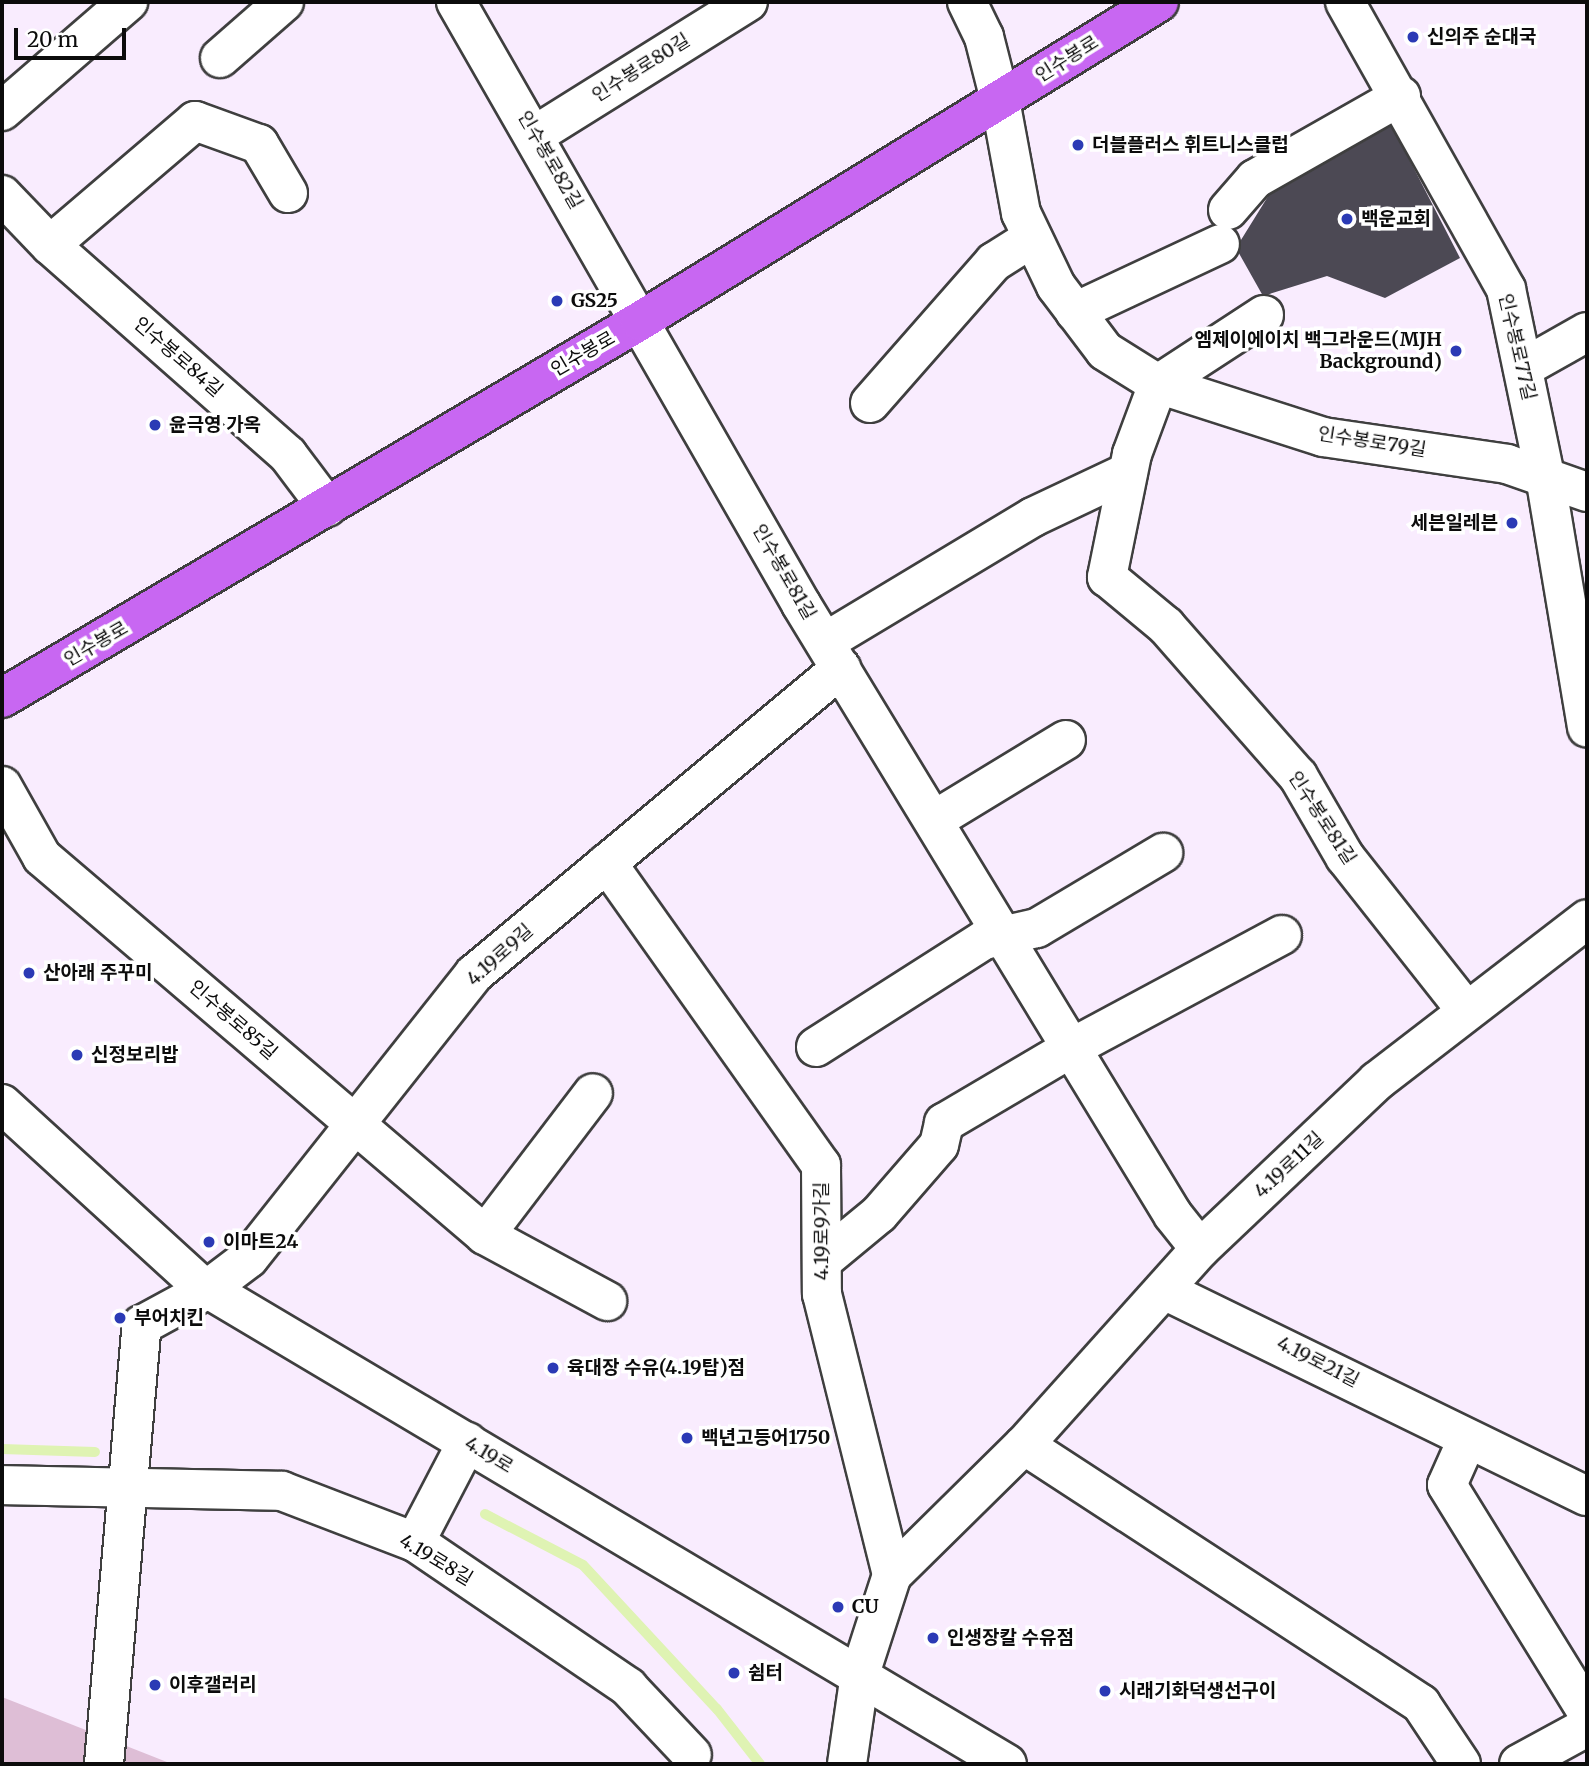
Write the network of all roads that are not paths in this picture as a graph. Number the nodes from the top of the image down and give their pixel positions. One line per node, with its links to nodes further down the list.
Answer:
1 (128, 2): 11 (street)
2 (284, 2): 8 (street)
3 (456, 2): 12 (street, 인수봉로82길)
4 (748, 2): 12 (street, 인수봉로80길)
5 (967, 2): 10 (street)
6 (1159, 2): 10 (main road, 인수봉로)
7 (1345, 2): 9 (street, 인수봉로77길)
8 (220, 58)
9 (1401, 96): 17 (street); 21 (street, 인수봉로77길)
10 (1000, 100): 15 (street, 인수봉로79길); 19 (main road, 인수봉로)
11 (2, 111)
12 (535, 135): 19 (street, 인수봉로82길)
13 (288, 193): 16 (street)
14 (7, 210): 16 (street, 인수봉로84길)
15 (1032, 238): 17 (street, 인수봉로79길); 23 (street)
16 (50, 245): 27 (street, 인수봉로84길)
17 (1076, 312): 22 (street, 인수봉로79길)
18 (1264, 315): 22 (street)
19 (640, 321): 27 (main road, 인수봉로); 28 (street, 인수봉로81길)
20 (1587, 332): 21 (street)
21 (1523, 368): 25 (street, 인수봉로77길)
22 (1158, 384): 24 (street); 25 (street, 인수봉로79길)
23 (870, 403)
24 (1128, 472): 28 (street); 40 (street, 인수봉로81길)
25 (1545, 476): 26 (street, 인수봉로79길); 29 (street, 인수봉로77길)
26 (1587, 492)
27 (327, 507): 30 (main road, 인수봉로)
28 (833, 655): 34 (street, 인수봉로81길); 36 (street, 4.19로9길)
29 (1580, 657): 31 (street, 인수봉로77길)
30 (2, 698)
31 (1587, 728)
32 (1066, 740): 34 (street)
33 (2, 786): 45 (street, 인수봉로85길)
34 (936, 819): 39 (street, 인수봉로81길)
35 (1163, 853): 39 (street)
36 (607, 863): 45 (street, 4.19로9길); 48 (street, 4.19로9가길)
37 (1587, 919): 40 (street, 4.19로11길)
38 (1282, 935): 41 (street)
39 (1007, 937): 41 (street, 인수봉로81길); 42 (street)
40 (1466, 1010): 47 (street, 4.19로11길)
41 (1073, 1046): 47 (street, 인수봉로81길); 48 (street)
42 (816, 1047)
43 (593, 1093): 46 (street)
44 (2, 1104): 49 (street, 4.19로)
45 (355, 1124): 46 (street, 인수봉로85길); 49 (street, 4.19로9길)
46 (485, 1235): 51 (street, 인수봉로85길)
47 (1200, 1249): 50 (street, 4.19로11길)
48 (822, 1261): 59 (street, 4.19로9가길)
49 (208, 1289): 53 (street, 4.19로); 56 (street)
50 (1166, 1291): 52 (street, 4.19로21길); 54 (street, 4.19로11길)
51 (607, 1301)
52 (1467, 1440): 57 (street, 4.19로21길); 61 (street)
53 (467, 1442): 58 (street); 60 (street, 4.19로)
54 (1024, 1445): 59 (street, 4.19로11길); 67 (street)
55 (2, 1485): 56 (street, 4.19로8길)
56 (128, 1486): 58 (street, 4.19로8길); 64 (street)
57 (1587, 1496)
58 (415, 1542): 63 (street, 4.19로8길)
59 (892, 1575): 60 (street, 4.19로11길)
60 (860, 1674): 65 (street, 4.19로11길); 66 (street, 4.19로)
61 (1587, 1712)
62 (1587, 1727): 68 (street)
63 (692, 1755)
64 (104, 1764)
65 (847, 1764)
66 (1007, 1764)
67 (1461, 1764)
68 (1519, 1764)

